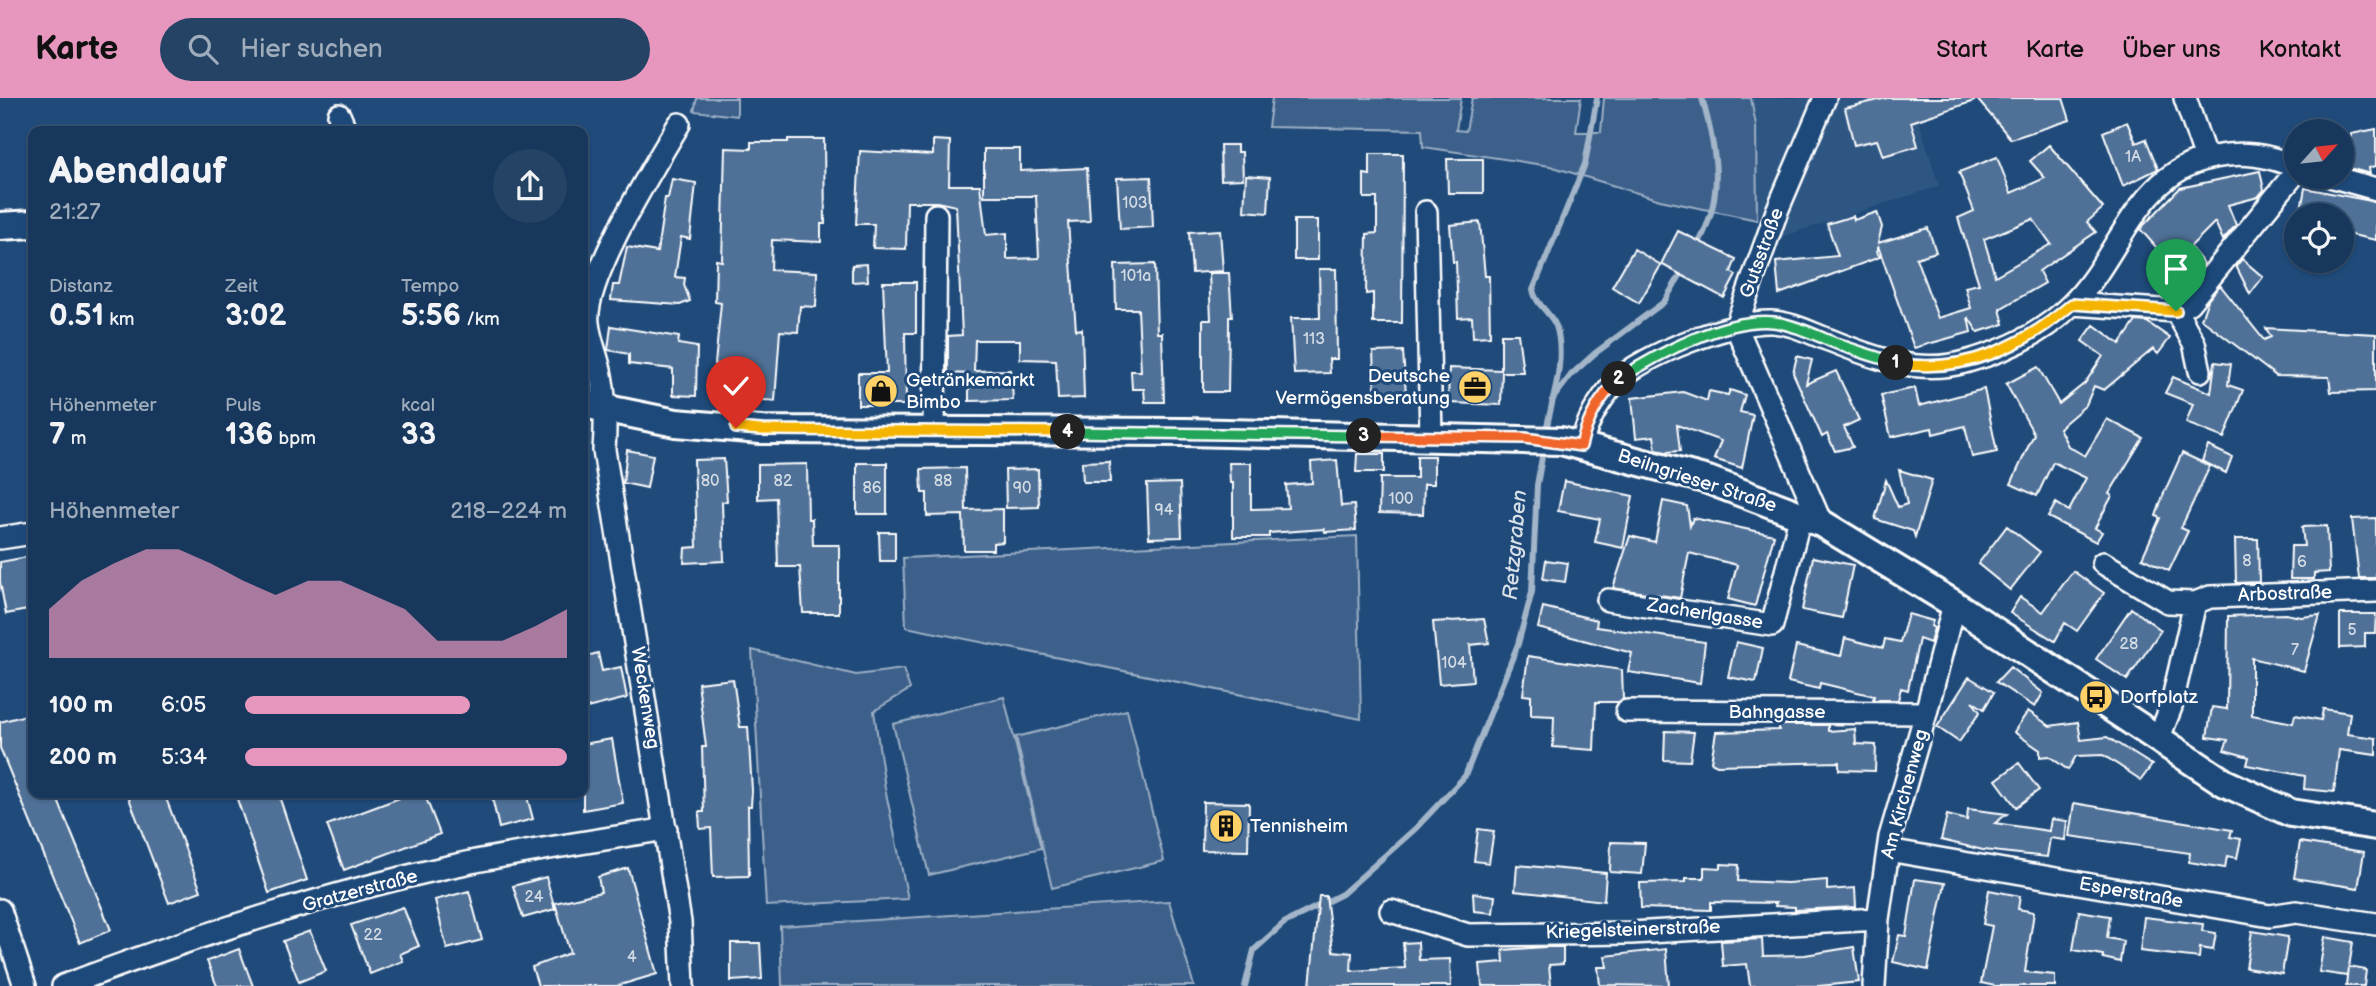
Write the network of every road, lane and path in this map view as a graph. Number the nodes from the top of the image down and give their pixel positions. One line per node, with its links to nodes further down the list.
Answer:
1 (1825, 98): 17 (street, Gutsstraße)
2 (2185, 98): 4 (street)
3 (679, 124): 15 (street, Weckenweg)
4 (2206, 159): 5 (street); 13 (street)
5 (2284, 163)
6 (2354, 183): 8 (street)
7 (2284, 184): 14 (street)
8 (2376, 189)
9 (1426, 212): 21 (street)
10 (936, 215): 20 (street)
11 (28, 224): 12 (main road)
12 (0, 226)
13 (2072, 304): 14 (street); 17 (street)
14 (2176, 311): 18 (street)
15 (588, 317)
16 (588, 325): 19 (street, Weckenweg)
17 (1736, 326): 22 (street); 23 (street)
18 (2200, 371)
19 (595, 407): 20 (main road, Beilngrieser Straße); 35 (street, Weckenweg)
20 (934, 431): 21 (main road, Beilngrieser Straße)
21 (1431, 437): 22 (main road, Beilngrieser Straße)
22 (1571, 444): 23 (main road, Beilngrieser Straße)
23 (1811, 519): 28 (street, Zacherlgasse); 30 (main road, Beilngrieser Straße)
24 (28, 534): 25 (street)
25 (0, 538)
26 (2102, 564): 29 (street, Arbostraße)
27 (2376, 591): 29 (street, Arbostraße)
28 (1608, 600)
29 (2195, 603): 33 (street)
30 (1954, 604): 32 (street, Am Kirchenweg); 33 (main road, Beilngrieser Straße)
31 (1627, 711): 32 (street, Bahngasse)
32 (1926, 713): 36 (street, Am Kirchenweg)
33 (2158, 740): 34 (main road, Beilngrieser Straße)
34 (2376, 826)
35 (666, 829): 42 (street, Gratzerstraße); 43 (street, Weckenweg)
36 (1888, 850): 39 (street, Am Kirchenweg); 40 (street, Esperstraße)
37 (0, 910): 41 (street)
38 (1391, 911): 39 (street, Kriegelsteinerstraße)
39 (1878, 919): 44 (street, Am Kirchenweg)
40 (2376, 924)
41 (24, 986)
42 (63, 986)
43 (683, 986)
44 (1874, 986)

